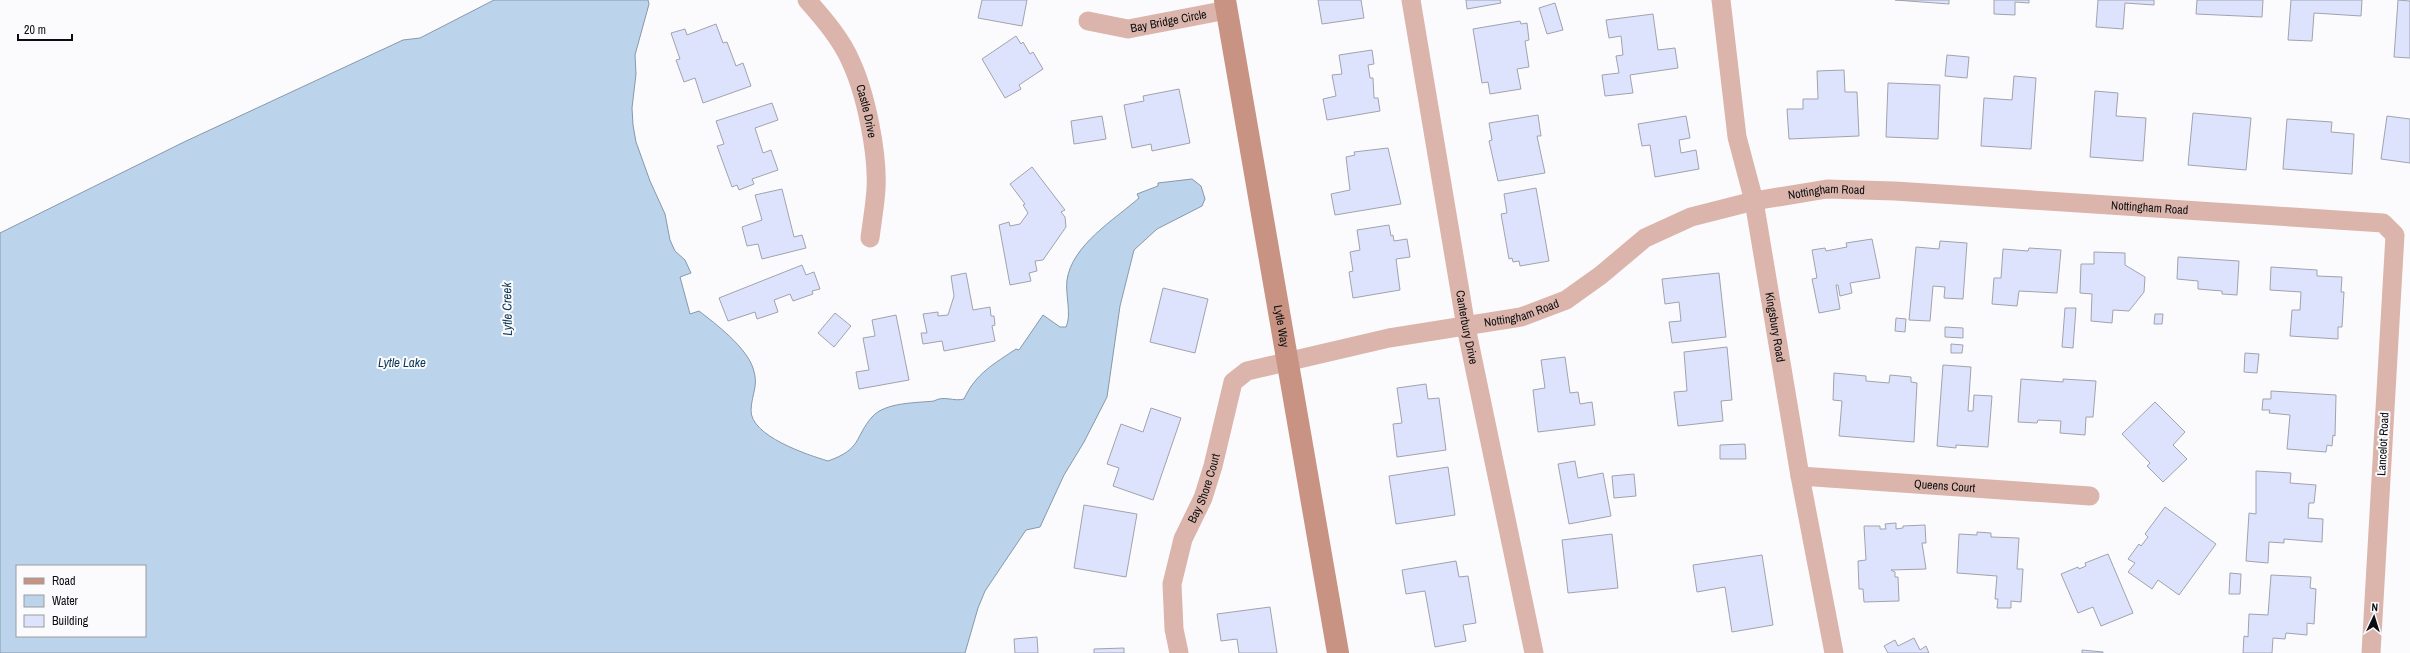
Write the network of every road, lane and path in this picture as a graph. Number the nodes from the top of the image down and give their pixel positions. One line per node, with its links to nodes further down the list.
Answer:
1 (807, 0): 8 (street, Castle Drive)
2 (1411, 0): 9 (street, Canterbury Drive)
3 (1721, 0): 6 (street, Kingsbury Road)
4 (1226, 5): 5 (street, Bay Bridge Circle); 10 (street, Lytle Way)
5 (1088, 21)
6 (1754, 201): 7 (street, Nottingham Road); 9 (street, Nottingham Road); 11 (street, Kingsbury Road)
7 (2395, 235): 17 (street, Lancelot Road)
8 (870, 238)
9 (1466, 327): 10 (street, Nottingham Road); 15 (street, Canterbury Drive)
10 (1288, 361): 13 (street, Bay Shore Court); 14 (street, Lytle Way)
11 (1800, 476): 12 (street, Queens Court); 16 (street, Kingsbury Road)
12 (2090, 496)
13 (1179, 653)
14 (1338, 653)
15 (1534, 653)
16 (1834, 653)
17 (2371, 653)

